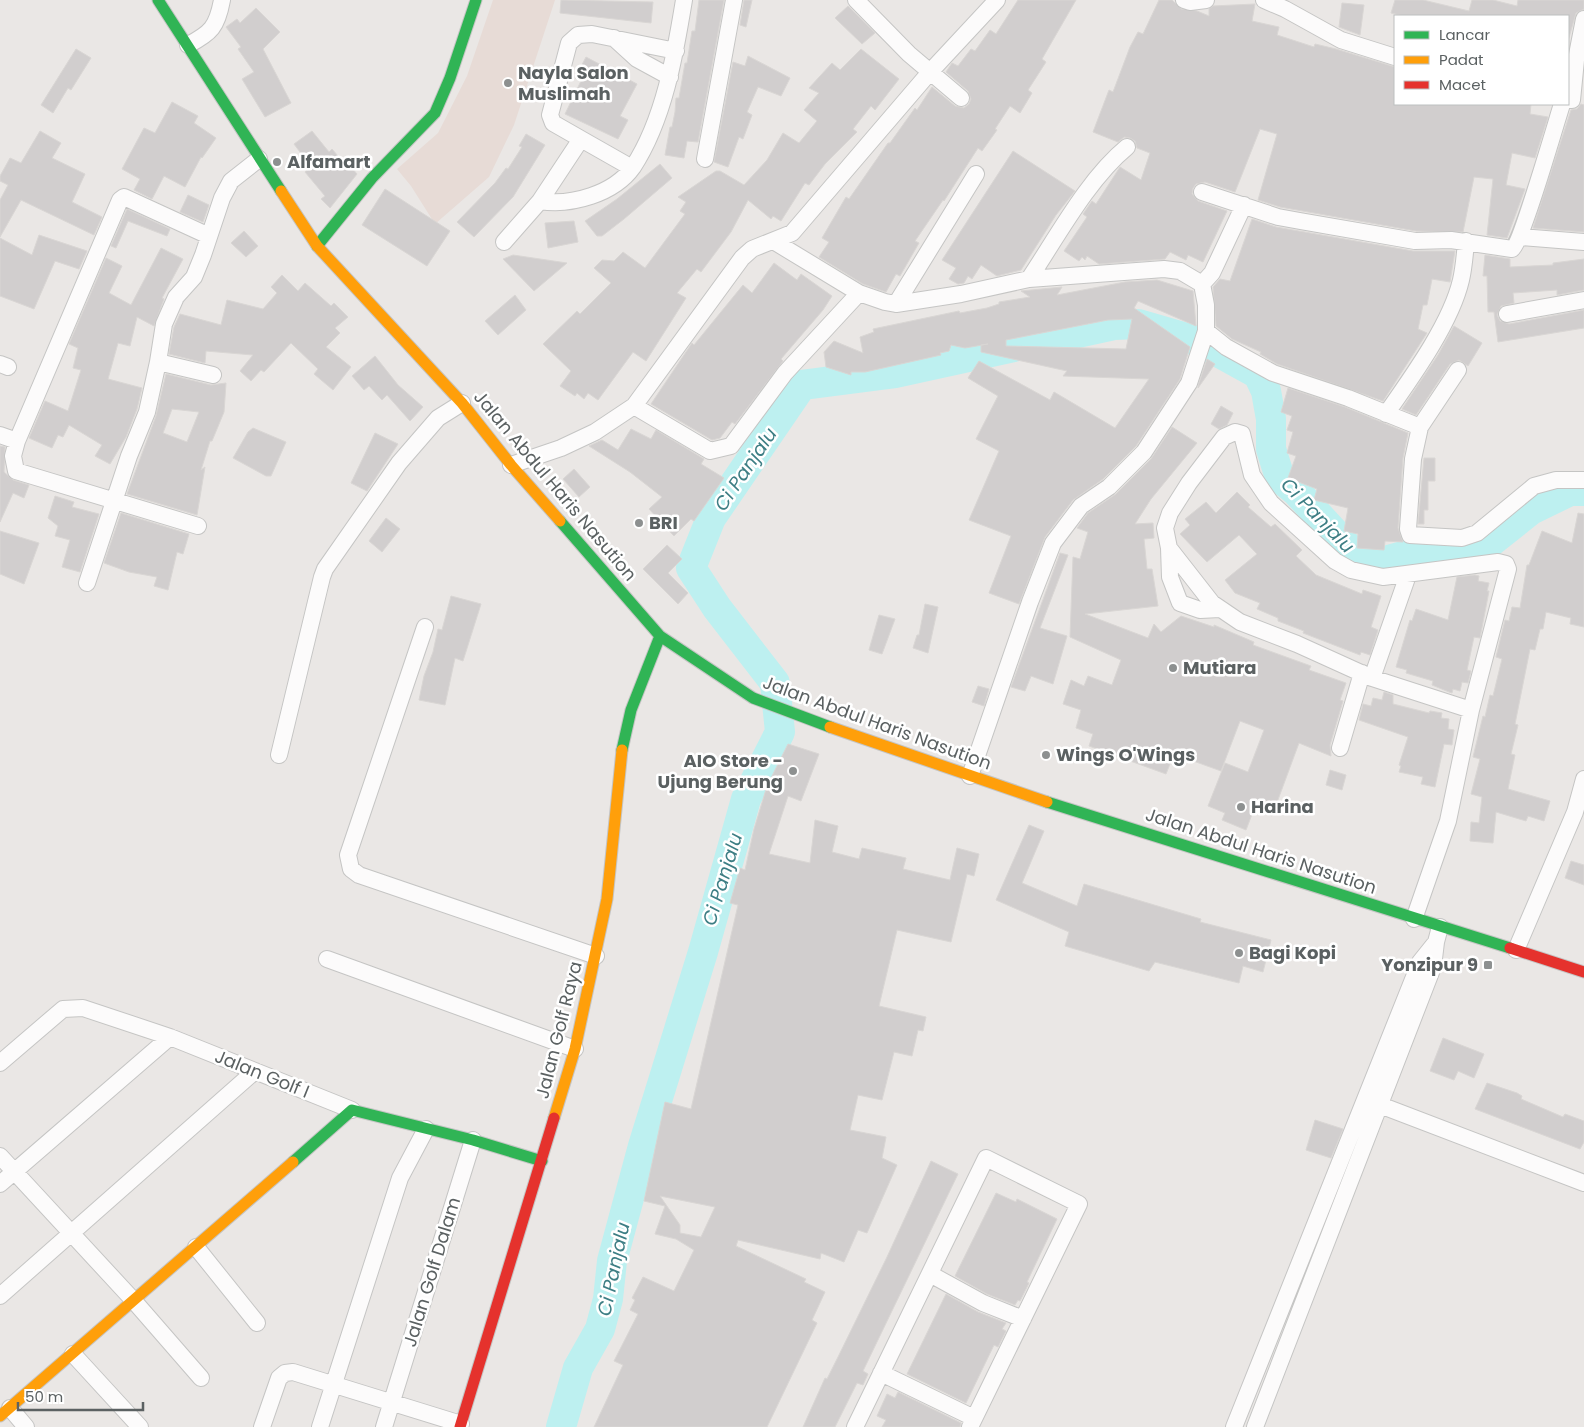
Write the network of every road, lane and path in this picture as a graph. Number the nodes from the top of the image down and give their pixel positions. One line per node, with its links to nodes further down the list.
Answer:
1 (158, 0): 13 (main road, Jalan Abdul Haris Nasution)
2 (222, 0): 13 (street)
3 (476, 0): 35 (main road)
4 (684, 0): 14 (street)
5 (734, 0): 22 (street)
6 (856, 0): 16 (street)
7 (997, 0): 16 (street)
8 (1184, 0): 9 (street)
9 (1202, 0)
10 (1264, 0): 15 (street)
11 (1584, 19): 19 (street)
12 (614, 38): 14 (street); 17 (street); 20 (street)
13 (188, 45): 23 (main road, Jalan Abdul Haris Nasution)
14 (676, 51): 17 (street)
15 (1394, 57)
16 (930, 72): 18 (street); 33 (street)
17 (670, 77): 24 (street)
18 (961, 98)
19 (1571, 102): 30 (street)
20 (580, 139): 24 (street); 27 (street)
21 (1127, 147): 36 (street)
22 (705, 159)
23 (259, 160): 29 (street); 35 (main road, Jalan Abdul Haris Nasution)
24 (632, 168): 27 (street)
25 (976, 174): 40 (street)
26 (1202, 192): 28 (street)
27 (540, 202): 32 (street)
28 (1244, 205): 31 (street); 37 (street)
29 (209, 236): 43 (street); 51 (street)
30 (1520, 238): 31 (street); 34 (street)
31 (1466, 241): 48 (street)
32 (504, 242)
33 (775, 242): 38 (street); 47 (street)
34 (1584, 242)
35 (317, 246): 46 (main road, Jalan Abdul Haris Nasution)
36 (1029, 279): 37 (street); 40 (street)
37 (1202, 284): 42 (street)
38 (860, 293): 40 (street); 47 (street)
39 (1584, 300): 41 (street)
40 (896, 304)
41 (1506, 314)
42 (1206, 332): 48 (street); 66 (street)
43 (158, 362): 45 (street); 54 (street)
44 (1458, 370): 49 (street)
45 (214, 376)
46 (462, 403): 52 (main road, Jalan Abdul Haris Nasution); 65 (street)
47 (634, 406): 52 (street)
48 (1386, 414): 49 (street)
49 (1420, 428): 53 (street)
50 (0, 435): 51 (street)
51 (17, 441): 54 (street)
52 (512, 465): 61 (main road, Jalan Abdul Haris Nasution)
53 (1584, 480)
54 (113, 502): 55 (street); 58 (street)
55 (198, 526)
56 (1169, 548): 57 (street); 59 (street); 59 (street)
57 (1408, 575): 62 (street); 63 (street)
58 (87, 583)
59 (1220, 609): 62 (street)
60 (426, 627): 72 (street)
61 (660, 636): 66 (main road, Jalan Abdul Haris Nasution); 72 (main road, Jalan Golf Raya)
62 (1367, 675): 63 (street); 64 (street)
63 (1471, 710): 69 (street)
64 (1340, 748)
65 (279, 756)
66 (970, 776): 69 (main road, Jalan Abdul Haris Nasution)
67 (1584, 780): 68 (street)
68 (1580, 814): 71 (street)
69 (1414, 919): 70 (main road, Jalan Abdul Haris Nasution)
70 (1438, 935): 71 (main road, Jalan Abdul Haris Nasution); 79 (street)
71 (1516, 950): 74 (main road, Jalan Abdul Haris Nasution)
72 (596, 956): 76 (main road, Jalan Golf Raya)
73 (327, 959): 76 (street)
74 (1584, 972)
75 (170, 1036): 77 (street, Jalan Golf I); 78 (street, Jalan Golf I); 85 (street)
76 (575, 1049): 84 (main road, Jalan Golf Raya)
77 (0, 1062)
78 (255, 1071): 80 (street, Jalan Golf I); 88 (street)
79 (1373, 1102): 86 (street); 101 (street); 104 (street)
80 (352, 1110): 81 (main road, Jalan Golf I); 89 (main road)
81 (426, 1130): 82 (main road, Jalan Golf I); 98 (street)
82 (473, 1140): 84 (main road, Jalan Golf I); 99 (street, Jalan Golf Dalam)
83 (0, 1156): 85 (street)
84 (542, 1161): 103 (main road, Jalan Golf Raya)
85 (14, 1172): 87 (street); 88 (street)
86 (1584, 1183)
87 (0, 1184)
88 (70, 1233): 91 (street); 92 (street)
89 (196, 1247): 92 (main road); 94 (street)
90 (930, 1274): 93 (street); 93 (street); 96 (street)
91 (0, 1296)
92 (134, 1301): 95 (main road); 97 (street)
93 (1022, 1320): 102 (street)
94 (257, 1322)
95 (73, 1354): 100 (main road); 106 (street)
96 (881, 1373): 102 (street); 110 (street)
97 (201, 1378)
98 (334, 1383): 99 (street); 107 (street); 108 (street)
99 (392, 1404): 103 (street); 109 (street, Jalan Golf Dalam)
100 (5, 1412): 105 (street)
101 (1237, 1421): 104 (street)
102 (972, 1422)
103 (461, 1425)
104 (1261, 1425)
105 (26, 1427)
106 (140, 1427)
107 (262, 1427)
108 (320, 1427)
109 (384, 1427)
110 (855, 1427)

